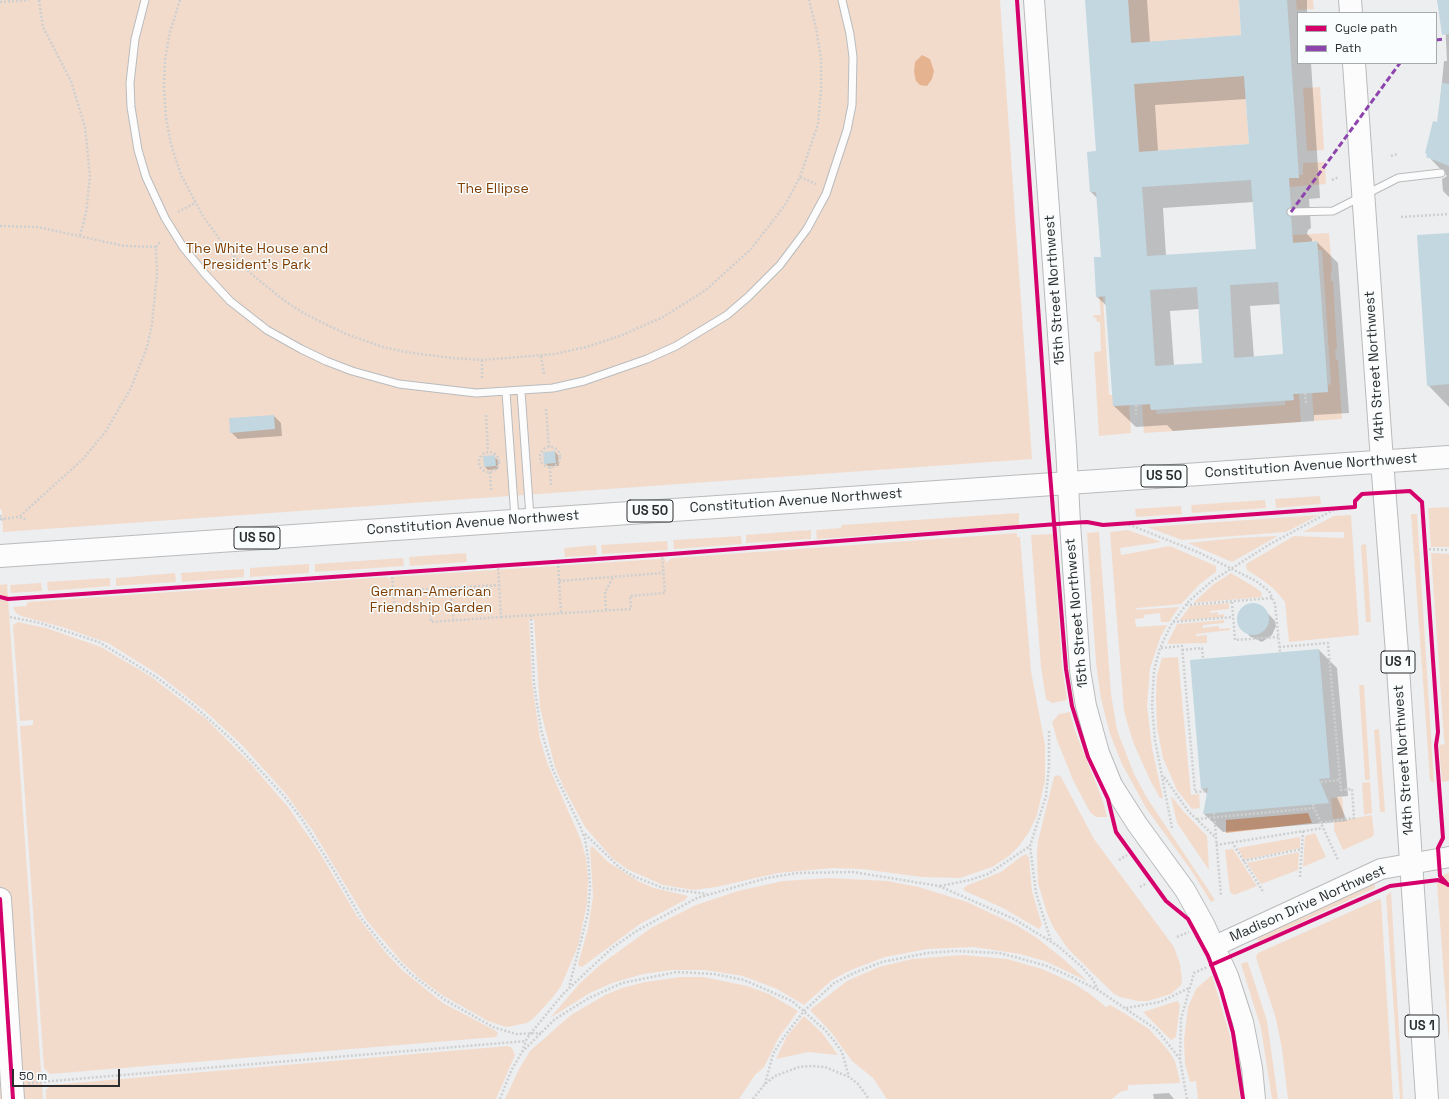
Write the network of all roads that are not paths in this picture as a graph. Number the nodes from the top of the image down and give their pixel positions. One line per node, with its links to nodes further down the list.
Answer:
1 (145, 0): 11 (lane)
2 (842, 0): 10 (lane)
3 (1034, 0): 14 (main road, 15th Street Northwest)
4 (1350, 0): 5 (main road)
5 (1351, 12)
6 (1354, 64): 8 (main road, 14th Street Northwest)
7 (1441, 173): 8 (lane)
8 (1364, 196): 9 (lane); 13 (main road, 14th Street Northwest)
9 (1291, 212)
10 (521, 391): 11 (lane); 15 (lane)
11 (506, 392): 15 (lane)
12 (1449, 457): 13 (main road, Constitution Avenue Northwest)
13 (1382, 461): 14 (main road, Constitution Avenue Northwest / US 50); 18 (main road, 14th Street Northwest / US 1)
14 (1068, 482): 15 (main road, Constitution Avenue Northwest / US 50); 20 (main road, 15th Street Northwest)
15 (522, 519): 16 (main road, Constitution Avenue Northwest / US 50)
16 (0, 556)
17 (1449, 857): 18 (main road, Madison Drive Northwest)
18 (1411, 862): 20 (main road, Madison Drive Northwest); 23 (main road, 14th Street Northwest / US 1)
19 (0, 899): 21 (main road)
20 (1212, 954): 22 (main road, 15th Street Northwest)
21 (20, 1091)
22 (1255, 1095)
23 (1427, 1099)

